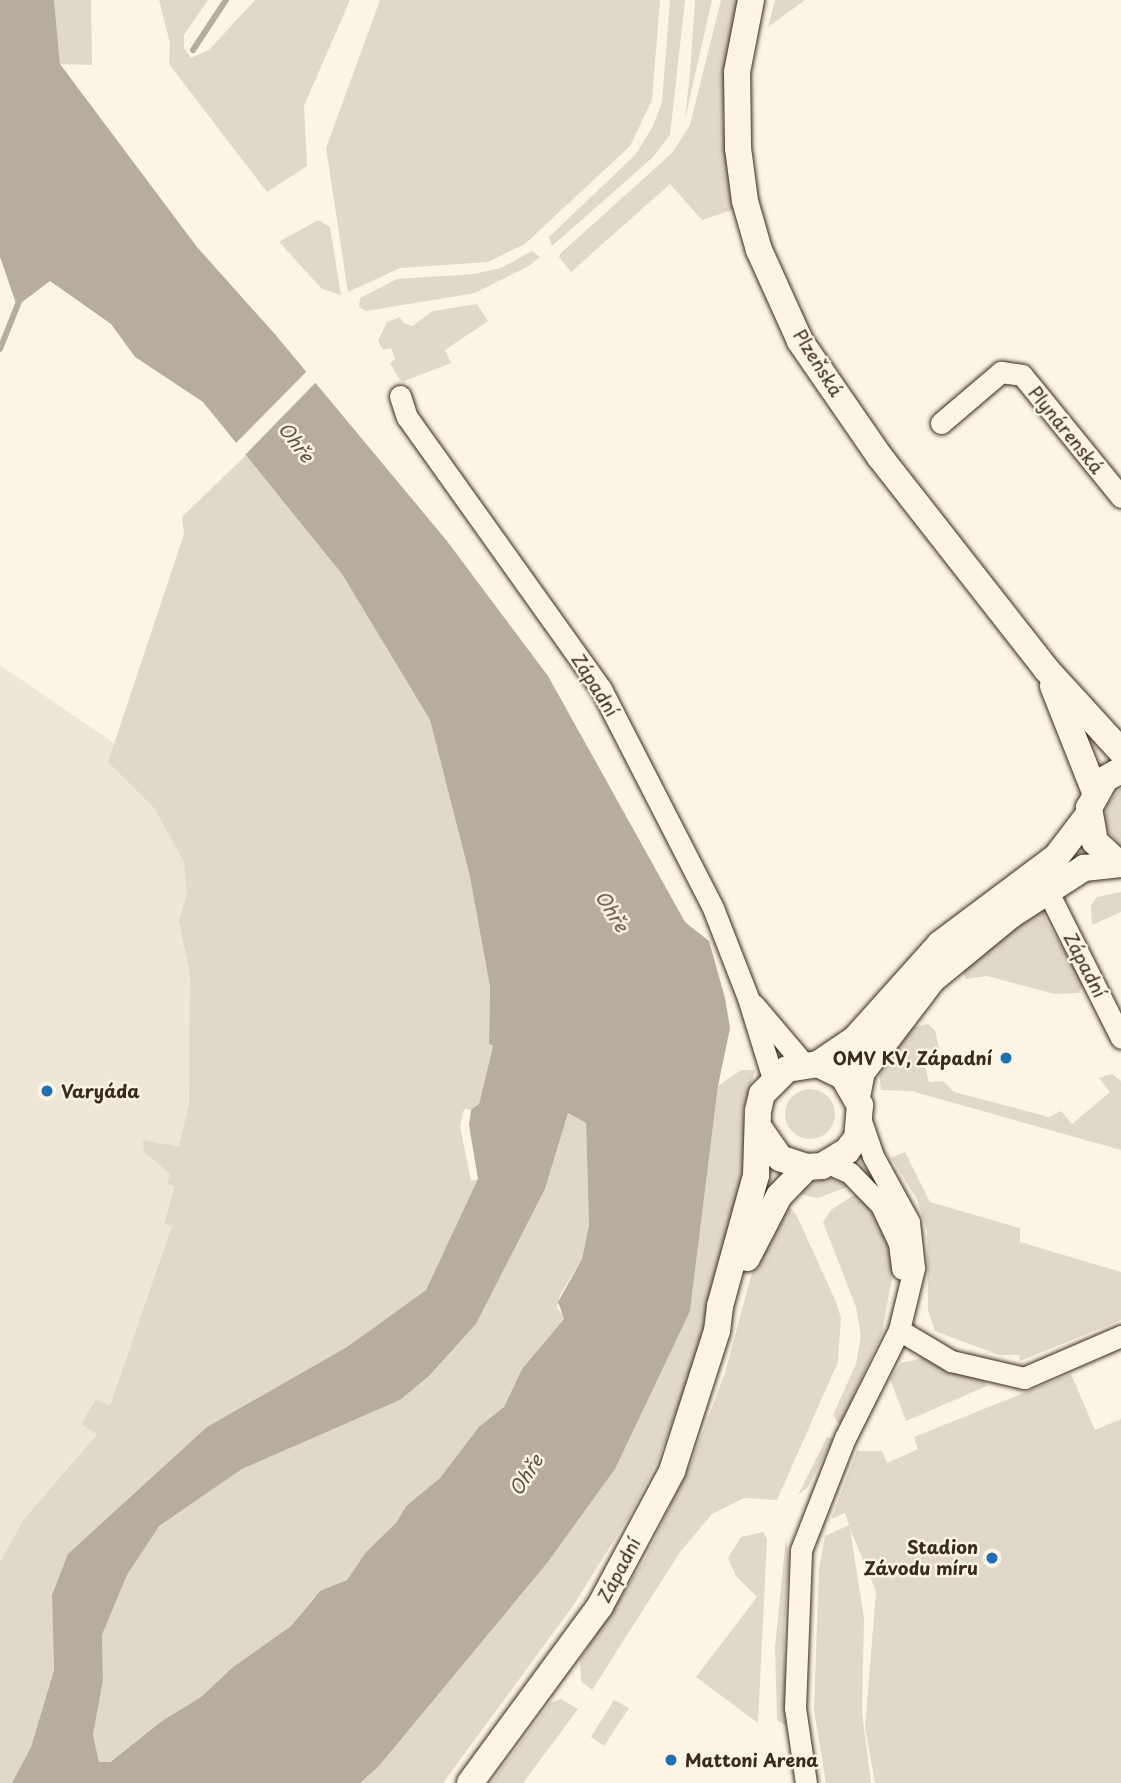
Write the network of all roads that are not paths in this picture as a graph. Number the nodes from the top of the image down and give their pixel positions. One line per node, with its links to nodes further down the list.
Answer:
1 (751, 0): 5 (street, Plzeňská)
2 (400, 396): 11 (street, Západní)
3 (941, 423): 4 (street, Plynárenská)
4 (1121, 498)
5 (1046, 669): 6 (street, Plzeňská); 8 (street, Plzeňská)
6 (1121, 751)
7 (1121, 770): 8 (street)
8 (1092, 803): 9 (street, Západní); 13 (street)
9 (1120, 864): 10 (street, Západní)
10 (1048, 892): 12 (street, Západní); 15 (street, Západní)
11 (748, 998): 13 (street, Západní); 14 (street, Západní)
12 (1121, 1038)
13 (811, 1064): 14 (street); 15 (street, Západní)
14 (773, 1079): 16 (street, Západní)
15 (859, 1110): 17 (street, Západní); 18 (street, Západní)
16 (760, 1129): 17 (street, Západní); 19 (street, Západní)
17 (818, 1165): 18 (street, Západní); 19 (street, Západní)
18 (900, 1327): 20 (street); 22 (street, Západní)
19 (717, 1331): 21 (street, Západní)
20 (1121, 1336)
21 (470, 1783)
22 (806, 1783)

